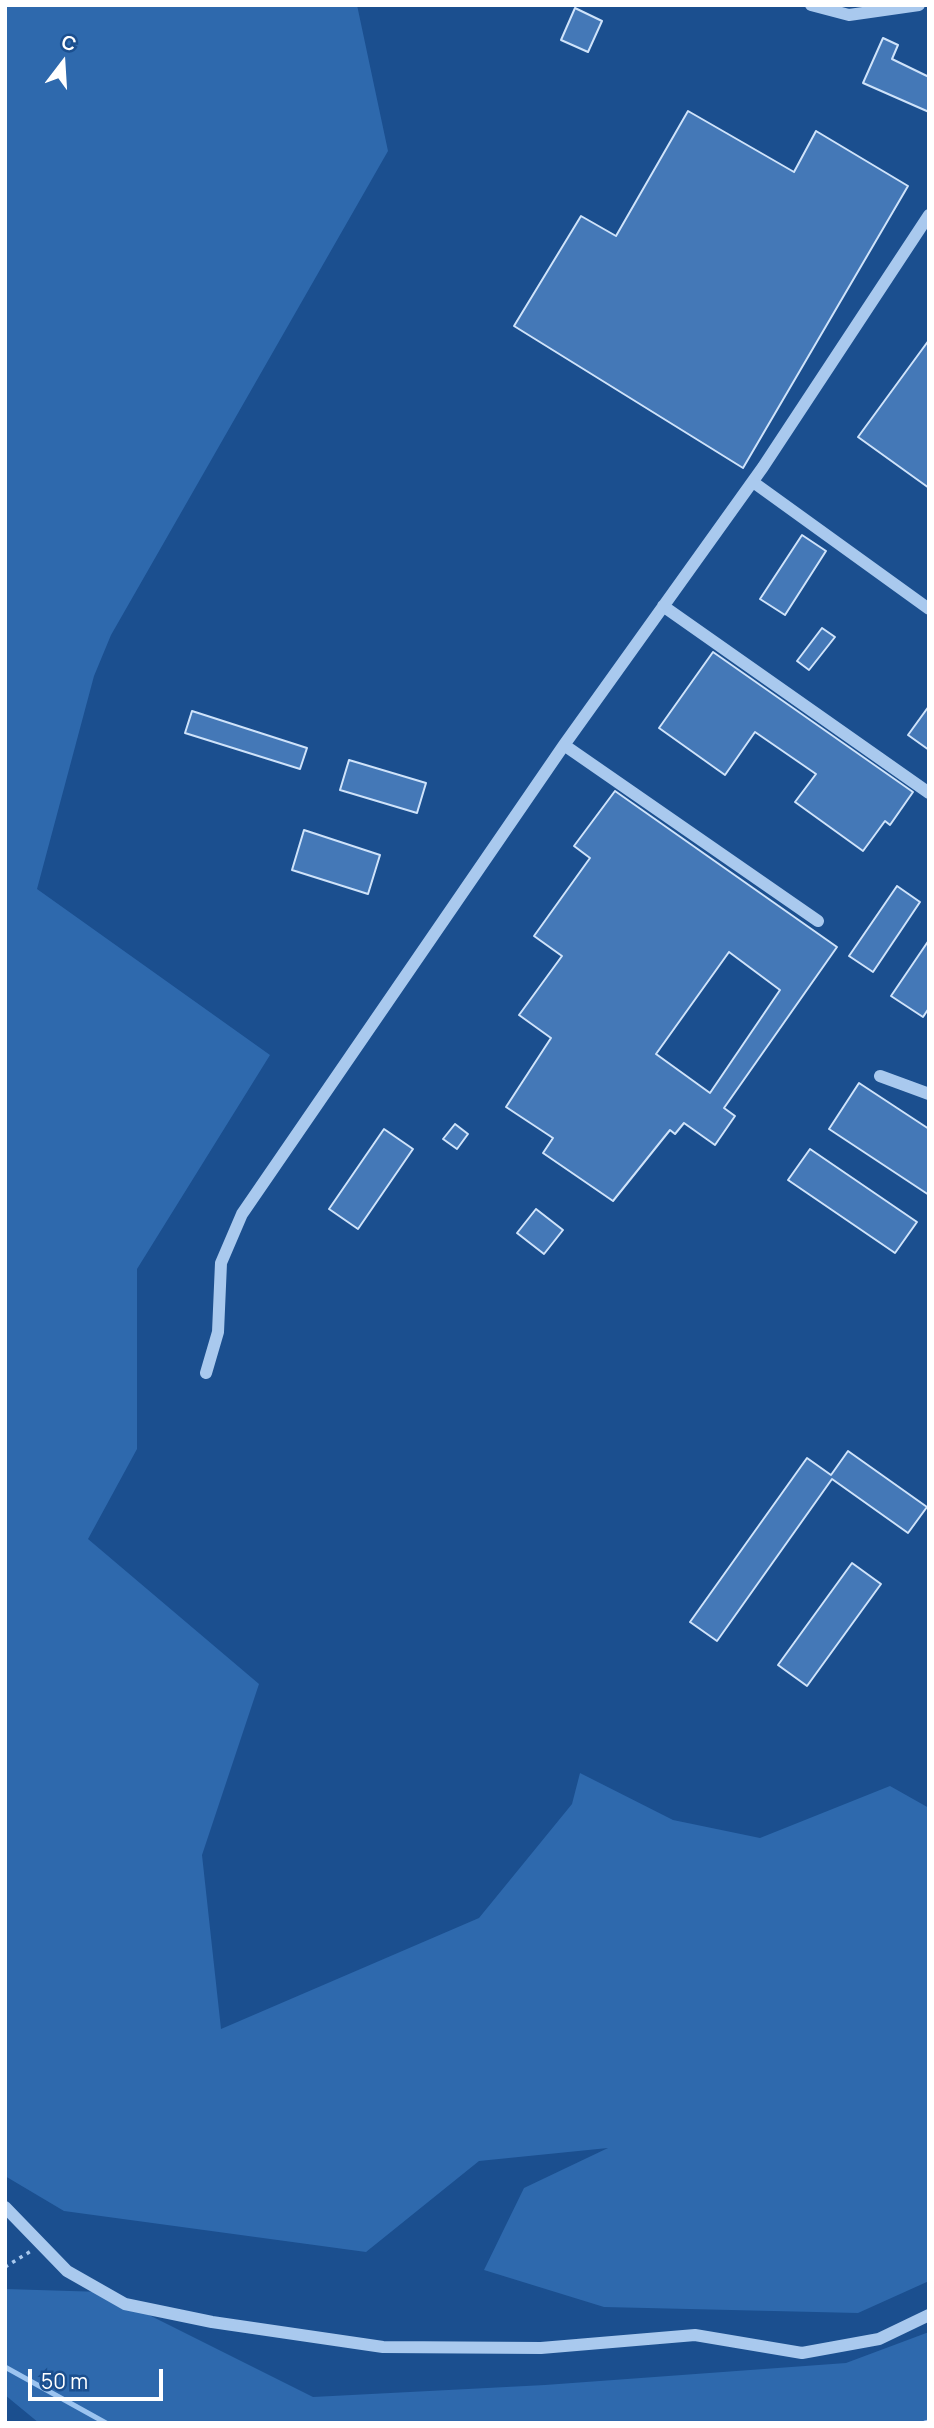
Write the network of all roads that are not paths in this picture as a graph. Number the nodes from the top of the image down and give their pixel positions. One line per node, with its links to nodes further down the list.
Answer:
1 (811, 5): 2 (street)
2 (919, 5)
3 (929, 215): 4 (street)
4 (753, 482): 5 (street); 6 (street)
5 (663, 606): 7 (street); 8 (street)
6 (929, 609)
7 (564, 745): 9 (street); 12 (street)
8 (929, 793)
9 (818, 921)
10 (880, 1076): 11 (street)
11 (929, 1094)
12 (206, 1373)
13 (5, 2207): 14 (street)
14 (929, 2315)

